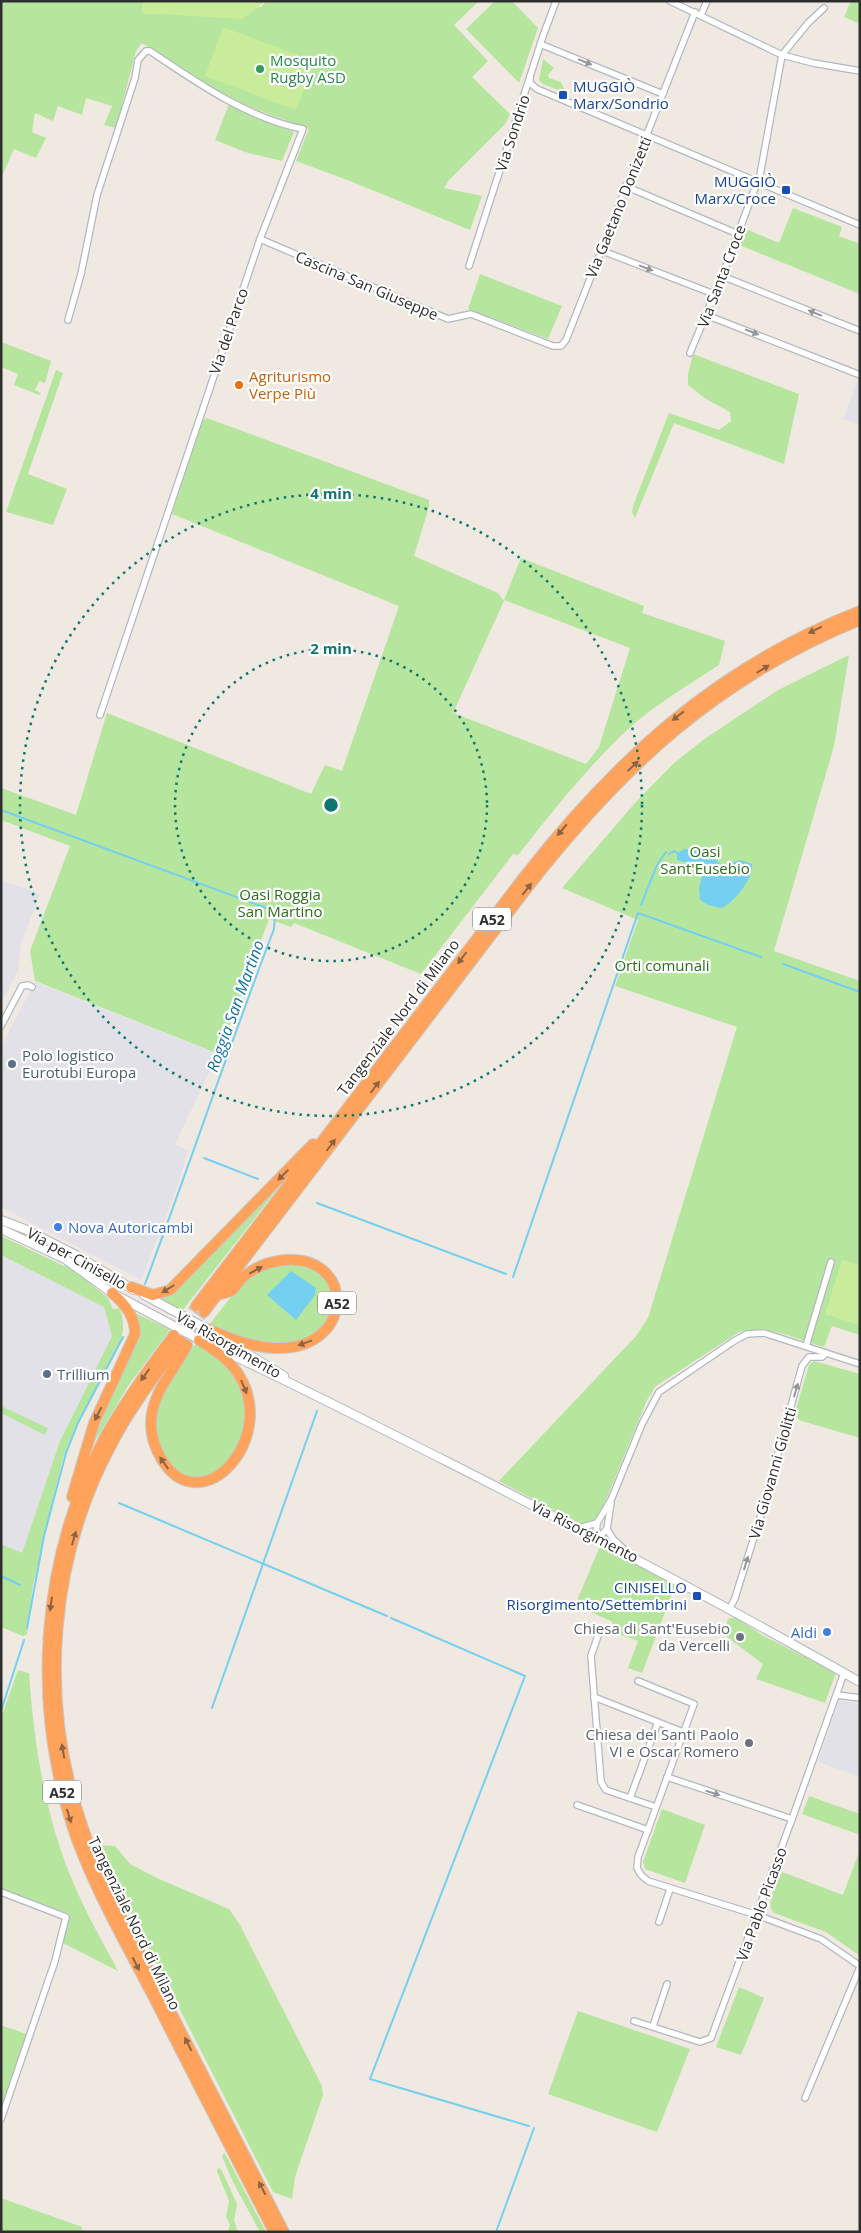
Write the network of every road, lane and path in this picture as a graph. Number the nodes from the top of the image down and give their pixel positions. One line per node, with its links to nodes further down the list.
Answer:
1 (556, 1): 7 (street, Via Sondrio)
2 (670, 1): 5 (street)
3 (708, 1): 6 (street)
4 (824, 8): 8 (street, Via Santa Croce)
5 (695, 12): 6 (street); 11 (street, Via Gaetano Donizetti)
6 (701, 15): 8 (street)
7 (540, 44): 10 (street, Via Sondrio); 11 (street, one-way to 11)
8 (782, 55): 9 (street); 13 (street, Via Santa Croce)
9 (860, 71)
10 (530, 77): 12 (street); 19 (street, Via Sondrio)
11 (663, 94): 12 (street, Via Gaetano Donizetti)
12 (646, 135): 13 (street); 14 (street, Via Gaetano Donizetti)
13 (758, 181): 15 (street); 16 (street, Via Santa Croce)
14 (625, 186): 16 (street); 18 (street, Via Gaetano Donizetti)
15 (860, 225)
16 (738, 234): 20 (street, Via Santa Croce)
17 (260, 239): 23 (street, Via del Parco); 25 (street, Cascina San Giuseppe); 30 (street, Via del Parco)
18 (600, 250): 21 (street, one-way to 21); 25 (street, Via Gaetano Donizetti)
19 (468, 266)
20 (722, 276): 21 (street, Via Santa Croce); 24 (street, one-way to 20)
21 (714, 294): 22 (street, Via Santa Croce)
22 (706, 315): 26 (street, Via Santa Croce); 27 (street, one-way to 27)
23 (68, 320)
24 (860, 331)
25 (561, 346)
26 (690, 353)
27 (860, 375)
28 (860, 611): 32 (highway, Tangenziale Nord di Milano / A52, one-way to 32)
29 (860, 620): 39 (highway, Tangenziale Nord di Milano / A52, one-way to 29)
30 (100, 715)
31 (32, 987): 33 (street)
32 (416, 1018): 37 (highway, A52, one-way to 37); 39 (highway, Tangenziale Nord di Milano / A52)
33 (1, 1026)
34 (1, 1220): 37 (street, Via per Cinisello)
35 (1, 1229): 38 (street, Via per Cinisello)
36 (830, 1262): 45 (street)
37 (131, 1288): 40 (street, Via per Cinisello)
38 (112, 1294): 41 (street, Via per Cinisello); 55 (highway, A52, one-way to 55)
39 (216, 1295): 42 (highway, A52, one-way to 42)
40 (151, 1299): 42 (street, Via Risorgimento)
41 (147, 1311): 43 (street, Via Risorgimento)
42 (208, 1329): 48 (street, Via Risorgimento)
43 (199, 1340): 44 (highway, one-way to 44); 48 (street, Via Risorgimento)
44 (181, 1341): 55 (highway, Tangenziale Nord di Milano / A52, one-way to 55); 83 (highway, Tangenziale Nord di Milano / A52, one-way to 44)
45 (806, 1346): 46 (street); 49 (street)
46 (826, 1353): 47 (street); 56 (street, Via Giovanni Giolitti, one-way to 46)
47 (860, 1364)
48 (306, 1390): 51 (street, Via Risorgimento)
49 (611, 1500): 50 (street); 52 (street)
50 (597, 1523): 51 (street); 53 (street)
51 (579, 1528): 53 (street, Via Risorgimento)
52 (607, 1529): 53 (street); 54 (street)
53 (597, 1537): 54 (street, Via Risorgimento)
54 (628, 1553): 56 (street, Via Risorgimento)
55 (57, 1570): 82 (highway, Tangenziale Nord di Milano / A52, one-way to 82)
56 (730, 1608): 58 (street, Via Risorgimento)
57 (600, 1630): 62 (street)
58 (844, 1673): 60 (street, Via Risorgimento); 61 (street, Via Pablo Picasso)
59 (638, 1682): 65 (street)
60 (860, 1682)
61 (836, 1695): 63 (street); 70 (street, Via Pablo Picasso)
62 (594, 1697): 64 (street); 67 (street)
63 (860, 1698)
64 (658, 1722): 65 (street); 67 (street)
65 (683, 1732): 66 (street)
66 (667, 1777): 69 (street); 70 (street, one-way to 70)
67 (630, 1798): 69 (street)
68 (577, 1806): 71 (street)
69 (656, 1807): 71 (street)
70 (792, 1819): 74 (street, Via Pablo Picasso)
71 (648, 1830): 72 (street)
72 (670, 1889): 74 (street); 75 (street)
73 (1, 1892): 81 (street)
74 (757, 1916): 76 (street); 79 (street, Via Pablo Picasso)
75 (659, 1922)
76 (860, 1966): 80 (street)
77 (667, 1984): 79 (street)
78 (634, 2021): 79 (street, Via Pablo Picasso)
79 (653, 2026)
80 (805, 2098)
81 (1, 2119)
82 (274, 2232)
83 (284, 2232)

